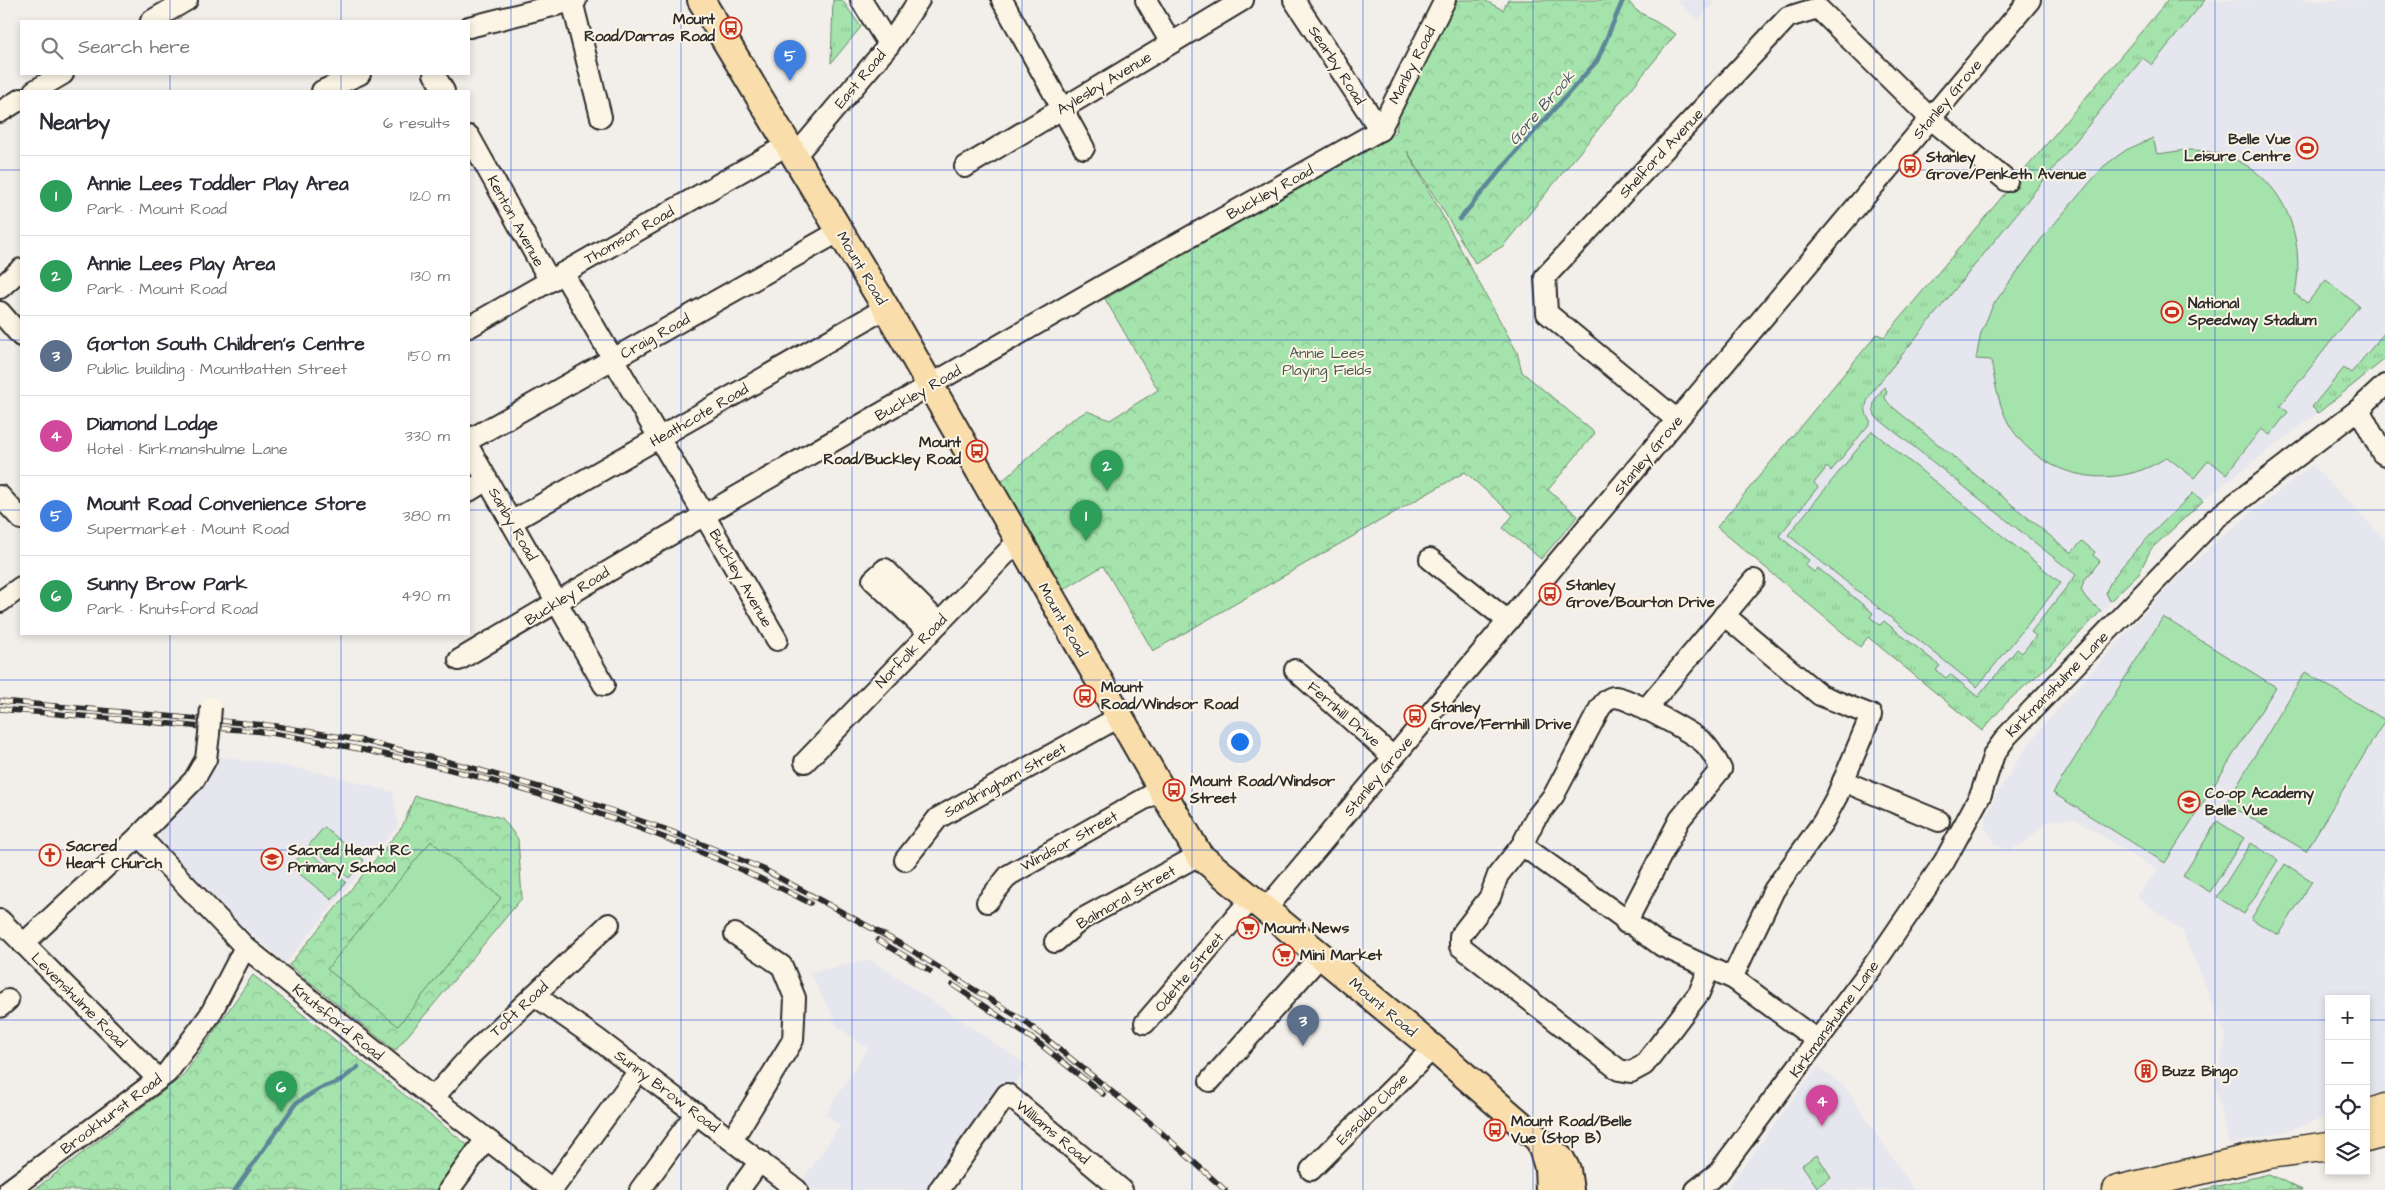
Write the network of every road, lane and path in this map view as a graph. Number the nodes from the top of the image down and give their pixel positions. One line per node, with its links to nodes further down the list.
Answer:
1 (187, 0): 12 (street)
2 (702, 0): 30 (main road, Mount Road)
3 (861, 0): 15 (street)
4 (919, 0): 15 (street, East Road)
5 (1002, 0): 23 (street)
6 (1146, 0): 14 (street)
7 (1242, 0): 14 (street, Aylesby Avenue)
8 (1294, 0): 27 (street, Searby Road)
9 (1445, 0): 27 (street, Manby Road)
10 (574, 1): 13 (street); 25 (street)
11 (2024, 2): 26 (street, Stanley Grove)
12 (153, 20)
13 (470, 27)
14 (1171, 43): 23 (street, Aylesby Avenue)
15 (889, 45): 30 (street, East Road)
16 (62, 75): 19 (street)
17 (358, 75): 20 (street)
18 (435, 75): 21 (street)
19 (36, 90)
20 (324, 90)
21 (443, 90)
22 (20, 100): 24 (street)
23 (1061, 108): 29 (street); 31 (street, Aylesby Avenue)
24 (0, 112)
25 (601, 117)
26 (1931, 119): 32 (street); 45 (street, Stanley Grove); 45 (street, Shelford Avenue)
27 (1380, 130): 42 (street, Buckley Road)
28 (470, 138): 35 (street, Kenton Avenue)
29 (1084, 148)
30 (792, 149): 33 (main road, Mount Road); 35 (street, Thomson Road)
31 (965, 167)
32 (2007, 181)
33 (840, 231): 37 (main road, Mount Road); 41 (street, Craig Road)
34 (20, 270): 36 (street)
35 (556, 277): 39 (street, Thomson Road); 41 (street, Kenton Avenue)
36 (0, 288)
37 (886, 308): 42 (main road, Mount Road); 46 (street, Heathcote Road)
38 (0, 312): 40 (street)
39 (470, 326)
40 (20, 335)
41 (613, 359): 46 (street, Buckley Avenue); 47 (street, Craig Road)
42 (930, 385): 53 (street, Buckley Road); 56 (main road, Mount Road)
43 (2385, 385): 44 (street, Kirkmanshulme Lane)
44 (2358, 409): 49 (street); 94 (street, Kirkmanshulme Lane)
45 (1677, 420): 63 (street, Stanley Grove)
46 (659, 438): 53 (street, Buckley Avenue); 55 (street, Heathcote Road)
47 (470, 439)
48 (470, 450): 50 (street, Sanby Road)
49 (2385, 455)
50 (487, 480): 51 (street); 55 (street, Sanby Road)
51 (470, 489)
52 (0, 496): 54 (street)
53 (705, 516): 60 (street, Buckley Road); 64 (street, Buckley Avenue)
54 (20, 518)
55 (511, 522): 60 (street, Sanby Road)
56 (1018, 541): 70 (main road, Mount Road); 72 (street, Norfolk Road)
57 (1430, 559): 63 (street)
58 (1754, 580): 62 (street)
59 (20, 588): 61 (street)
60 (557, 600): 65 (street, Buckley Road); 67 (street, Sanby Road)
61 (0, 602)
62 (1724, 615): 69 (street); 73 (street)
63 (1508, 621): 71 (street, Stanley Grove)
64 (777, 640)
65 (459, 660)
66 (1295, 670): 71 (street, Fernhill Drive)
67 (604, 685)
68 (212, 702): 76 (street, bridge)
69 (1646, 710): 77 (street); 83 (street)
70 (1119, 717): 74 (main road, Mount Road); 79 (street, Sandringham Street)
71 (1394, 757): 81 (street, Stanley Grove)
72 (805, 762)
73 (1843, 781): 75 (street); 91 (street)
74 (1160, 790): 78 (main road, Mount Road); 80 (street, Windsor Street)
75 (1939, 821)
76 (139, 836): 87 (street); 88 (street, Knutsford Road)
77 (1522, 845): 83 (street); 90 (street)
78 (1198, 855): 81 (main road, Mount Road); 86 (street, Balmoral Street)
79 (905, 860)
80 (987, 902)
81 (1259, 904): 89 (main road, Mount Road); 93 (street, Odette Street)
82 (0, 920): 87 (street, Levenshulme Road)
83 (1626, 923): 90 (street)
84 (609, 924): 92 (street, Toft Road)
85 (736, 934): 109 (street)
86 (1055, 942)
87 (23, 944): 97 (street, Levenshulme Road)
88 (245, 947): 97 (street, Brookhurst Road); 99 (street, Knutsford Road)
89 (1320, 954): 95 (main road, Mount Road); 98 (street)
90 (1709, 969): 91 (street)
91 (1732, 978): 94 (street)
92 (534, 995): 96 (street, Sunny Brow Road); 99 (street, Toft Road)
93 (1145, 1022)
94 (1818, 1041): 125 (street, Kirkmanshulme Lane)
95 (1433, 1048): 110 (main road, Mount Road); 114 (street, Essoldo Close)
96 (639, 1071): 101 (street, Sunny Brow Road); 118 (street)
97 (158, 1079): 116 (street, Brookhurst Road)
98 (1210, 1081)
99 (433, 1098): 108 (street, Knutsford Road)
100 (2385, 1108): 102 (highway)
101 (696, 1113): 109 (street, Sunny Brow Road); 119 (street)
102 (2370, 1114)
103 (2385, 1118): 104 (highway)
104 (2370, 1120)
105 (2325, 1132): 112 (highway)
106 (2385, 1133): 107 (highway)
107 (2370, 1137)
108 (486, 1139): 117 (street); 118 (street, Knutsford Road)
109 (732, 1140): 113 (street, Sunny Brow Road)
110 (1540, 1142): 123 (main road); 124 (main road, Mount Road)
111 (2325, 1147): 112 (highway)
112 (2269, 1154): 126 (highway)
113 (760, 1161): 120 (street); 121 (street, Sunny Brow Road)
114 (1311, 1170)
115 (942, 1189): 122 (street, Williams Road)
116 (9, 1190)
117 (449, 1190)
118 (552, 1190)
119 (640, 1190)
120 (739, 1190)
121 (797, 1190)
122 (1122, 1190)
123 (1549, 1190)
124 (1570, 1190)
125 (1696, 1190)
126 (2117, 1190)

